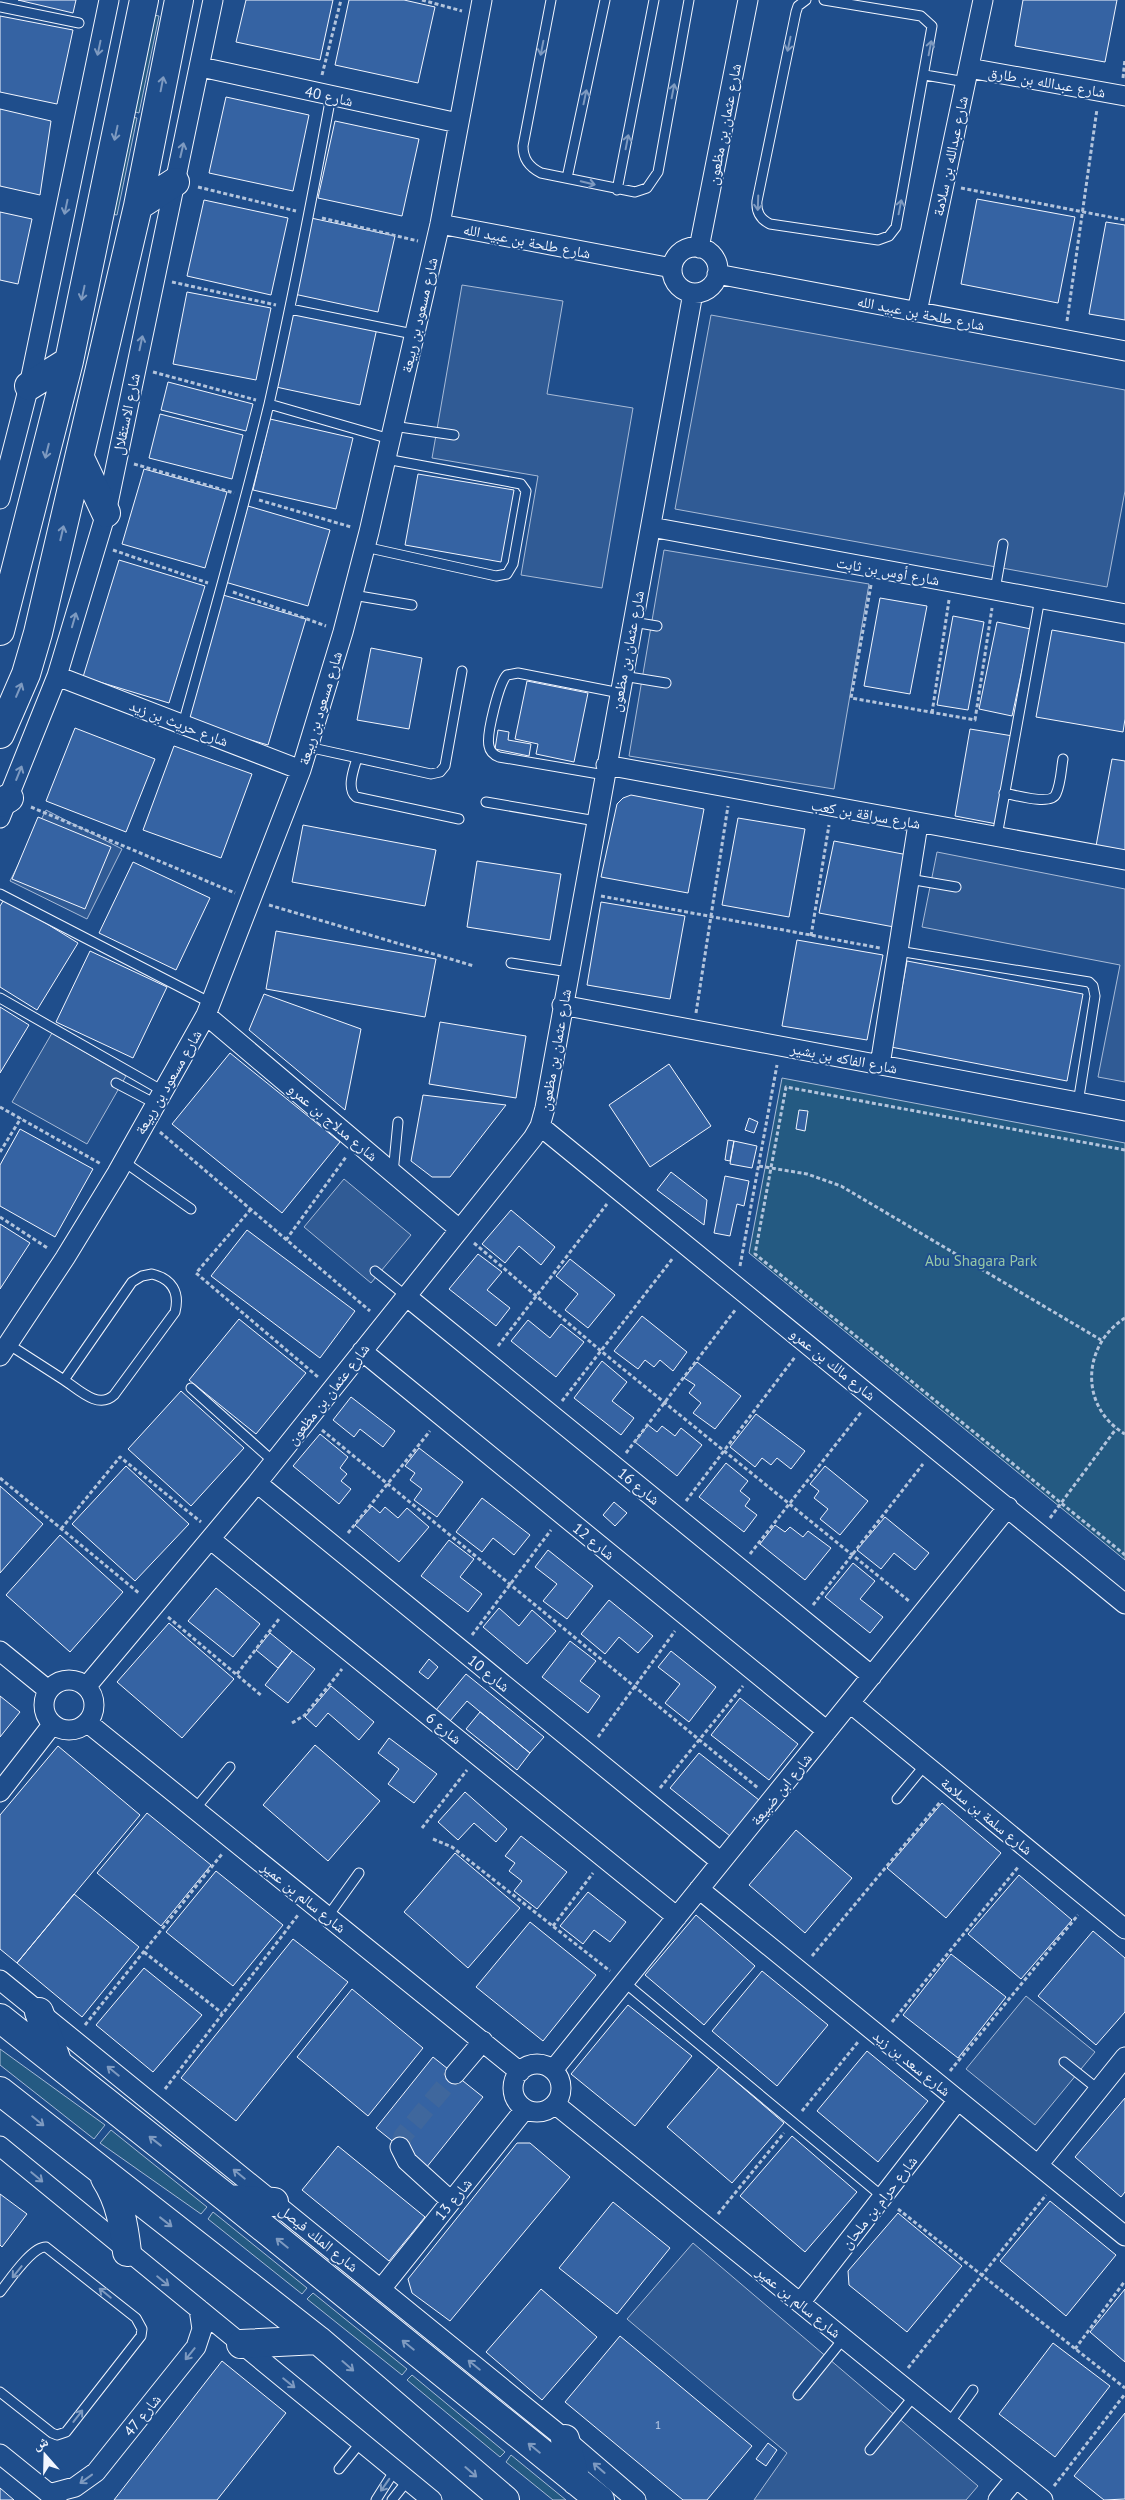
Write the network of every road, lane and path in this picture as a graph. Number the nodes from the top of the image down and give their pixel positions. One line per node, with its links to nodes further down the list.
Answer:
1 (109, 0): 47 (street, one-way to 47)
2 (144, 0): 33 (main road, one-way to 33)
3 (179, 0): 29 (main road, one-way to 3)
4 (213, 0): 18 (street, شارع الاستقلال)
5 (341, 0): 22 (path)
6 (422, 0): 16 (path)
7 (552, 0): 25 (lane, one-way to 25)
8 (605, 0): 25 (lane, one-way to 8)
9 (654, 0): 28 (lane, one-way to 9)
10 (689, 0): 28 (lane, one-way to 10)
11 (748, 0): 34 (street, شارع عثمان بن مظعون)
12 (806, 0): 19 (lane, one-way to 19)
13 (824, 0): 19 (lane, one-way to 13)
14 (984, 0): 20 (street, شارع عبدالله بن سلامة)
15 (0, 7): 17 (lane)
16 (480, 8): 24 (street, شارع مسعود بن ربيعة)
17 (79, 24)
18 (201, 67): 22 (street, شارع 40); 26 (street, شارع الاستقلال, one-way to 18)
19 (925, 75): 20 (lane)
20 (968, 75): 21 (street, شارع عبدالله بن طارق); 27 (street, شارع عبدالله بن سلامة)
21 (1100, 91): 23 (street, شارع عبدالله بن طارق); 30 (path)
22 (324, 95): 24 (street, شارع 40); 39 (lane)
23 (1125, 96)
24 (458, 123): 32 (street, شارع مسعود بن ربيعة)
25 (568, 178): 28 (lane, one-way to 28)
26 (175, 182): 29 (main road); 37 (street, شارع الاستقلال)
27 (944, 184): 30 (path); 40 (street, شارع عبدالله بن سلامة)
28 (618, 190)
29 (138, 206): 41 (main road)
30 (1082, 212): 31 (path); 43 (path)
31 (1125, 220)
32 (440, 224): 35 (street, شارع طلحة بن عبيد الله); 42 (street, شارع مسعود بن ربيعة)
33 (93, 248): 41 (main road); 45 (main road, one-way to 45)
34 (699, 248): 35 (street); 36 (street)
35 (672, 268): 38 (street)
36 (717, 274): 38 (street); 40 (street, شارع طلحة بن عبيد الله)
37 (154, 278): 39 (path); 46 (street, شارع الاستقلال, one-way to 37)
38 (693, 293): 55 (street, شارع عثمان بن مظعون)
39 (290, 308): 42 (lane); 48 (lane)
40 (917, 312): 43 (street, شارع طلحة بن عبيد الله)
41 (113, 318): 51 (main road)
42 (413, 334): 49 (street, شارع مسعود بن ربيعة)
43 (1064, 340): 44 (street, شارع طلحة بن عبيد الله)
44 (1125, 351)
45 (69, 361): 47 (main road); 67 (main road, one-way to 67)
46 (136, 367): 48 (path); 54 (street, شارع الاستقلال)
47 (29, 386): 53 (street)
48 (268, 404): 49 (lane); 73 (lane)
49 (392, 432): 50 (lane); 52 (street, شارع مسعود بن ربيعة)
50 (454, 435)
51 (80, 458): 54 (main road); 74 (main road, one-way to 51)
52 (386, 459): 57 (street, شارع مسعود بن ربيعة); 57 (lane)
53 (0, 499)
54 (106, 513): 69 (street, شارع الاستقلال, one-way to 54)
55 (651, 527): 58 (street, شارع أوس بن ثابت); 65 (street, شارع عثمان بن مظعون)
56 (1003, 544): 60 (lane)
57 (364, 547): 61 (street, شارع مسعود بن ربيعة)
58 (875, 568): 59 (street, شارع أوس بن ثابت); 72 (path)
59 (951, 582): 60 (street, شارع أوس بن ثابت); 72 (path)
60 (995, 590): 62 (street, شارع أوس بن ثابت); 72 (path)
61 (353, 595): 63 (lane); 75 (street, شارع مسعود بن ربيعة)
62 (1040, 598): 64 (street, شارع أوس بن ثابت); 81 (lane)
63 (412, 604)
64 (1125, 614)
65 (633, 622): 66 (lane); 71 (street, شارع عثمان بن مظعون)
66 (657, 626)
67 (0, 631)
68 (462, 671): 76 (lane)
69 (57, 676): 73 (street, شارع حريث بن زيد); 83 (street, شارع الاستقلال, one-way to 69)
70 (666, 683): 71 (lane)
71 (621, 684): 79 (street, شارع عثمان بن مظعون); 79 (lane)
72 (932, 713)
73 (183, 724): 78 (street, شارع حريث بن زيد)
74 (0, 734)
75 (308, 747): 76 (lane); 78 (street, شارع مسعود بن ربيعة)
76 (357, 758): 85 (lane)
77 (1064, 759): 81 (lane)
78 (301, 770): 101 (street, شارع مسعود بن ربيعة)
79 (605, 770): 80 (street, شارع سراقة بن كعب); 86 (street, شارع عثمان بن مظعون)
80 (731, 788): 84 (street, شارع سراقة بن كعب); 94 (path)
81 (1004, 793): 88 (lane)
82 (486, 802): 86 (lane)
83 (3, 806)
84 (832, 807): 87 (street, شارع سراقة بن كعب); 95 (path)
85 (459, 819)
86 (596, 821): 92 (street, شارع عثمان بن مظعون)
87 (918, 824): 88 (street, شارع سراقة بن كعب); 90 (street)
88 (997, 836): 89 (street, شارع سراقة بن كعب)
89 (1125, 860)
90 (909, 879): 91 (lane); 96 (street)
91 (956, 887)
92 (583, 892): 94 (path); 98 (street, شارع عثمان بن مظعون)
93 (0, 894): 101 (lane)
94 (713, 917): 95 (path); 102 (path)
95 (811, 936): 96 (path)
96 (898, 952): 104 (street); 106 (lane)
97 (511, 963): 98 (lane)
98 (568, 972): 100 (street, شارع عثمان بن مظعون)
99 (0, 998): 107 (lane)
100 (562, 1005): 102 (street, شارع الفاكه بن بشير); 112 (street, شارع عثمان بن مظعون)
101 (209, 1009): 107 (street, شارع مسعود بن ربيعة); 113 (street, شارع مدلاج بن عمرو)
102 (694, 1030): 103 (street, شارع الفاكه بن بشير)
103 (781, 1046): 104 (street, شارع الفاكه بن بشير); 116 (path)
104 (880, 1065): 106 (street, شارع الفاكه بن بشير)
105 (116, 1083): 107 (lane)
106 (1078, 1102): 109 (street, شارع الفاكه بن بشير)
107 (155, 1105): 117 (street, شارع مسعود بن ربيعة); 122 (path)
108 (0, 1107): 110 (path)
109 (1125, 1112)
110 (20, 1118): 115 (path); 117 (path)
111 (398, 1122): 119 (lane)
112 (540, 1126): 120 (street, شارع مالك بن عمرو); 124 (street, شارع عثمان بن مظعون)
113 (356, 1142): 119 (street, شارع مدلاج بن عمرو); 125 (path)
114 (1125, 1150): 118 (path)
115 (0, 1152)
116 (759, 1166): 118 (path); 129 (path)
117 (120, 1167): 121 (lane); 127 (street, شارع مسعود بن ربيعة)
118 (772, 1168): 134 (path); 158 (path)
119 (393, 1173): 124 (street, شارع مدلاج بن عمرو)
120 (618, 1190): 126 (street, شارع مالك بن عمرو); 131 (path)
121 (191, 1209)
122 (251, 1209): 125 (path); 142 (path)
123 (0, 1217): 127 (path)
124 (459, 1229): 130 (street, شارع عثمان بن مظعون); 131 (path)
125 (286, 1240): 133 (path)
126 (684, 1244): 129 (street, شارع مالك بن عمرو); 138 (path)
127 (65, 1258): 136 (street, شارع مسعود بن ربيعة)
128 (375, 1271): 130 (lane)
129 (742, 1290): 135 (street, شارع مالك بن عمرو); 144 (path)
130 (406, 1296): 133 (street, شارع عثمان بن مظعون); 139 (street, شارع 16)
131 (536, 1297): 138 (path); 139 (path)
132 (1125, 1318): 134 (path)
133 (384, 1323): 137 (street, شارع عثمان بن مظعون)
134 (1101, 1340): 148 (path)
135 (806, 1342): 143 (street, شارع مالك بن عمرو); 151 (path)
136 (4, 1350): 140 (lane)
137 (362, 1351): 142 (street, شارع عثمان بن مظعون); 146 (street, شارع 12)
138 (601, 1351): 144 (path); 145 (path)
139 (486, 1361): 145 (street, شارع 16)
140 (64, 1380): 140 (lane)
141 (191, 1388): 152 (lane)
142 (332, 1389): 147 (street, شارع عثمان بن مظعون)
143 (873, 1397): 150 (street, شارع مالك بن عمرو); 157 (path)
144 (664, 1403): 151 (path); 153 (path)
145 (552, 1415): 153 (street, شارع 16)
146 (442, 1416): 156 (path); 160 (street, شارع 12)
147 (308, 1418): 152 (street, شارع عثمان بن مظعون); 156 (path)
148 (1116, 1429): 149 (path); 158 (path)
149 (1125, 1434)
150 (936, 1448): 159 (street, شارع مالك بن عمرو); 166 (path)
151 (724, 1451): 157 (path); 161 (path)
152 (274, 1462): 155 (street, شارع عثمان بن مظعون)
153 (616, 1467): 161 (street, شارع 16)
154 (0, 1478): 162 (path)
155 (257, 1484): 164 (street, شارع عثمان بن مظعون); 165 (street, شارع 10)
156 (388, 1484): 165 (path); 169 (path)
157 (789, 1503): 166 (path); 168 (path)
158 (1062, 1503): 163 (path); 167 (path)
159 (1008, 1507): 163 (street, شارع مالك بن عمرو); 173 (street, شارع ابن ضبيعة)
160 (562, 1515): 169 (path); 174 (street, شارع 12)
161 (675, 1516): 168 (street, شارع 16)
162 (61, 1529): 164 (path); 172 (path)
163 (1040, 1533): 171 (street, شارع مالك بن عمرو)
164 (213, 1536): 170 (street, شارع 6); 172 (street, شارع عثمان بن مظعون)
165 (336, 1548): 176 (street, شارع 10)
166 (852, 1554): 173 (path); 175 (path)
167 (1125, 1555)
168 (739, 1568): 175 (street, شارع 16)
169 (510, 1584): 176 (path); 183 (path)
170 (290, 1604): 178 (street, شارع 6); 180 (path)
171 (1125, 1604)
172 (154, 1605): 180 (path); 182 (street, شارع عثمان بن مظعون)
173 (923, 1613): 181 (street, شارع ابن ضبيعة)
174 (686, 1616): 179 (street, شارع 12); 183 (path)
175 (803, 1620): 181 (street, شارع 16)
176 (461, 1650): 192 (street, شارع 10)
177 (0, 1651): 184 (street)
178 (353, 1654): 188 (path); 193 (street, شارع 6)
179 (755, 1672): 190 (street, شارع 12); 191 (path)
180 (236, 1674): 185 (path)
181 (872, 1676): 186 (street, شارع ابن ضبيعة)
182 (86, 1686): 184 (street); 187 (street)
183 (635, 1686): 191 (path); 192 (path)
184 (48, 1690): 189 (street)
185 (262, 1696)
186 (850, 1703): 190 (street, شارع ابن ضبيعة); 194 (street, شارع سلمة بن سلامة)
187 (88, 1722): 189 (street); 201 (street, شارع سالم بن عمير)
188 (292, 1723)
189 (52, 1725): 197 (street)
190 (827, 1731): 199 (street, شارع ابن ضبيعة)
191 (699, 1740): 199 (path); 200 (path)
192 (587, 1752): 200 (street, شارع 10)
193 (478, 1756): 202 (path); 206 (street, شارع 6)
194 (925, 1765): 196 (street, شارع سلمة بن سلامة); 198 (lane)
195 (230, 1767): 201 (lane)
196 (952, 1788): 205 (street, شارع سلمة بن سلامة); 217 (path)
197 (0, 1792)
198 (897, 1799)
199 (772, 1800): 207 (street, شارع ابن ضبيعة)
200 (648, 1802): 207 (street, شارع 10)
201 (195, 1809): 204 (street, شارع سالم بن عمير)
202 (422, 1828)
203 (432, 1839): 214 (path)
204 (234, 1840): 210 (street, شارع سالم بن عمير); 216 (path)
205 (1030, 1852): 211 (street, شارع سلمة بن سلامة); 223 (path)
206 (604, 1858): 213 (street, شارع 6); 214 (path)
207 (721, 1862): 209 (street, شارع ابن ضبيعة)
208 (359, 1872): 212 (lane)
209 (699, 1889): 213 (street, شارع ابن ضبيعة); 217 (street, شارع سعد بن زيد)
210 (309, 1901): 212 (street, شارع سالم بن عمير); 221 (path)
211 (1090, 1901): 215 (street, شارع سلمة بن سلامة); 232 (path)
212 (328, 1916): 225 (street, شارع سالم بن عمير)
213 (677, 1917): 219 (street, شارع ابن ضبيعة)
214 (553, 1926): 219 (path)
215 (1125, 1929)
216 (144, 1952): 221 (path); 224 (path)
217 (800, 1971): 223 (street, شارع سعد بن زيد)
218 (0, 1980): 220 (street, شارع الملك فيصل)
219 (624, 1982): 229 (street, شارع ابن ضبيعة); 244 (lane)
220 (39, 2012): 224 (street, شارع الملك فيصل); 228 (main road)
221 (222, 2014): 236 (path)
222 (0, 2018): 228 (main road, شارع الملك فيصل)
223 (880, 2037): 232 (street, شارع سعد بن زيد)
224 (74, 2040): 236 (street, شارع الملك فيصل, one-way to 224)
225 (483, 2041): 230 (street, شارع سالم بن عمير); 231 (street)
226 (1125, 2057): 233 (street)
227 (1064, 2062): 233 (lane)
228 (58, 2064): 245 (main road, شارع الملك فيصل, one-way to 228)
229 (553, 2070): 230 (street); 237 (street)
230 (520, 2072): 238 (street)
231 (455, 2074)
232 (939, 2085): 235 (street, شارع سعد بن زيد)
233 (1099, 2090): 241 (street)
234 (0, 2091): 242 (main road, one-way to 242)
235 (958, 2100): 241 (street, شارع سعد بن زيد); 244 (street, شارع حرام بن ملحان)
236 (153, 2104): 247 (street, شارع الملك فيصل, one-way to 236)
237 (556, 2104): 238 (street); 254 (street, شارع سالم بن عمير)
238 (525, 2109): 246 (street, شارع 13)
239 (0, 2146): 249 (street, one-way to 249)
240 (400, 2147): 246 (street)
241 (1038, 2166): 243 (street, شارع سعد بن زيد)
242 (102, 2173): 249 (main road); 257 (main road, one-way to 257)
243 (1057, 2181): 248 (street, شارع سعد بن زيد); 250 (path)
244 (883, 2197): 250 (path); 254 (street, شارع حرام بن ملحان)
245 (228, 2199): 247 (main road); 275 (main road, شارع الملك فيصل, one-way to 245)
246 (452, 2201): 252 (street, شارع 13)
247 (274, 2202): 252 (street, شارع الملك فيصل)
248 (1125, 2236)
249 (127, 2252): 255 (street, one-way to 255)
250 (982, 2275): 259 (path); 260 (path)
251 (1125, 2281): 259 (path)
252 (381, 2289): 268 (street, شارع الملك فيصل, one-way to 252)
253 (0, 2292): 263 (lane, one-way to 253)
254 (800, 2303): 256 (street, شارع سالم بن عمير)
255 (198, 2309): 258 (street); 277 (street, شارع 47, one-way to 277)
256 (844, 2338): 260 (street, شارع سالم بن عمير); 265 (lane)
257 (318, 2340): 258 (main road); 281 (main road, one-way to 281)
258 (241, 2344): 269 (street, one-way to 269)
259 (1075, 2349): 261 (path)
260 (897, 2381): 266 (street, شارع سالم بن عمير)
261 (1125, 2388)
262 (973, 2390): 267 (lane)
263 (0, 2392)
264 (1125, 2394): 276 (path)
265 (798, 2395)
266 (914, 2396): 267 (street, شارع سالم بن عمير); 270 (lane)
267 (949, 2424): 274 (street, شارع سالم بن عمير)
268 (565, 2439): 275 (main road); 283 (street, شارع الملك فيصل, one-way to 268)
269 (361, 2442): 272 (lane); 273 (street)
270 (870, 2450)
271 (0, 2454): 277 (street)
272 (339, 2469)
273 (402, 2475): 278 (lane, one-way to 278); 279 (lane); 280 (street)
274 (1016, 2478): 276 (street, شارع سالم بن عمير); 284 (street)
275 (576, 2481): 282 (main road, شارع الملك فيصل)
276 (1046, 2496)
277 (53, 2497)
278 (376, 2500)
279 (392, 2500)
280 (432, 2500)
281 (505, 2500)
282 (600, 2500)
283 (636, 2500)
284 (998, 2500)

